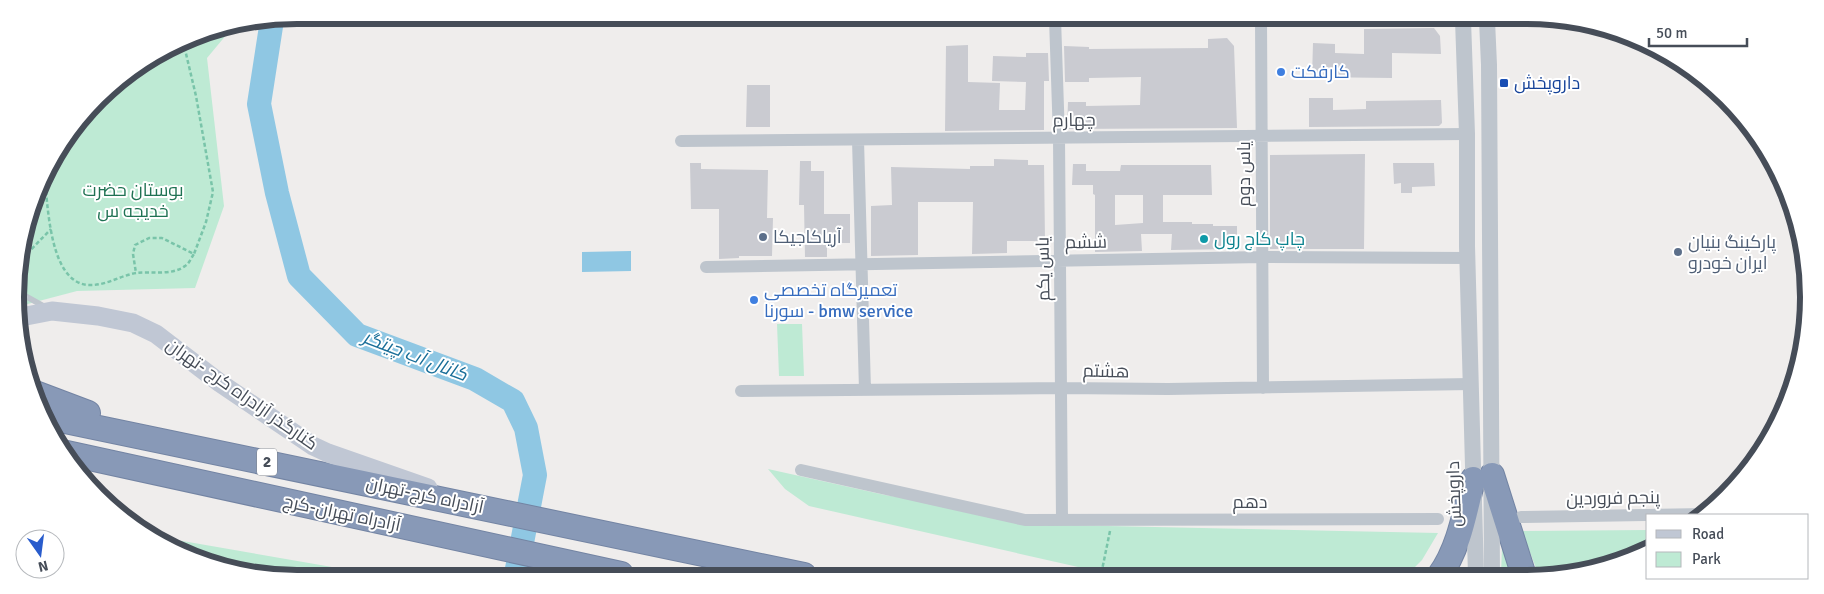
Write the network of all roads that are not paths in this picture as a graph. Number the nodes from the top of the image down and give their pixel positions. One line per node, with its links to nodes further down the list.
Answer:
1 (1055, 24): 9 (street, یاس یکم)
2 (1261, 24): 8 (street, یاس دوم)
3 (1463, 24): 5 (street, داروپخش)
4 (1487, 24): 6 (street, داروپخش)
5 (1466, 59): 6 (street); 7 (street, داروپخش)
6 (1489, 65): 30 (street, داروپخش)
7 (1467, 134): 8 (street, چهارم); 13 (street, داروپخش)
8 (1262, 136): 9 (street, چهارم); 12 (street, یاس دوم)
9 (1059, 138): 10 (street, چهارم); 14 (street, یاس یکم)
10 (858, 140): 11 (street, چهارم); 15 (street)
11 (681, 142)
12 (1262, 257): 13 (street, ششم); 14 (street, ششم); 22 (street, یاس دوم)
13 (1467, 258): 20 (street, داروپخش)
14 (1060, 260): 15 (street, ششم); 21 (street, یاس یکم)
15 (862, 264): 16 (street, ششم); 23 (street)
16 (706, 267)
17 (24, 295): 18 (lane)
18 (52, 311): 19 (main road, کنارگذر آزادراه کرج -تهران); 31 (main road, کنارگذر آزادراه کرج -تهران)
19 (24, 316)
20 (1471, 384): 22 (street, هشتم); 30 (street, داروپخش)
21 (1062, 388): 22 (street, هشتم); 23 (street, هشتم); 35 (street, یاس یکم)
22 (1263, 388)
23 (865, 390): 24 (street, هشتم)
24 (741, 391)
25 (42, 396): 27 (highway)
26 (52, 418): 27 (highway, آزادراه کرج-تهران / 2)
27 (155, 439): 31 (highway, آزادراه کرج-تهران / 2)
28 (74, 455): 36 (highway, آزادراه تهران-کرج / 2)
29 (801, 470): 35 (street, دهم)
30 (1483, 477): 38 (highway); 39 (street, داروپخش); 40 (street, داروپخش); 41 (highway)
31 (488, 508): 37 (highway, آزادراه کرج-تهران / 2)
32 (1646, 515): 33 (street, پنجم فروردین)
33 (1521, 517)
34 (1438, 519): 35 (street, دهم)
35 (1062, 520)
36 (601, 570)
37 (780, 570)
38 (1443, 570)
39 (1476, 570)
40 (1491, 570)
41 (1522, 570)

